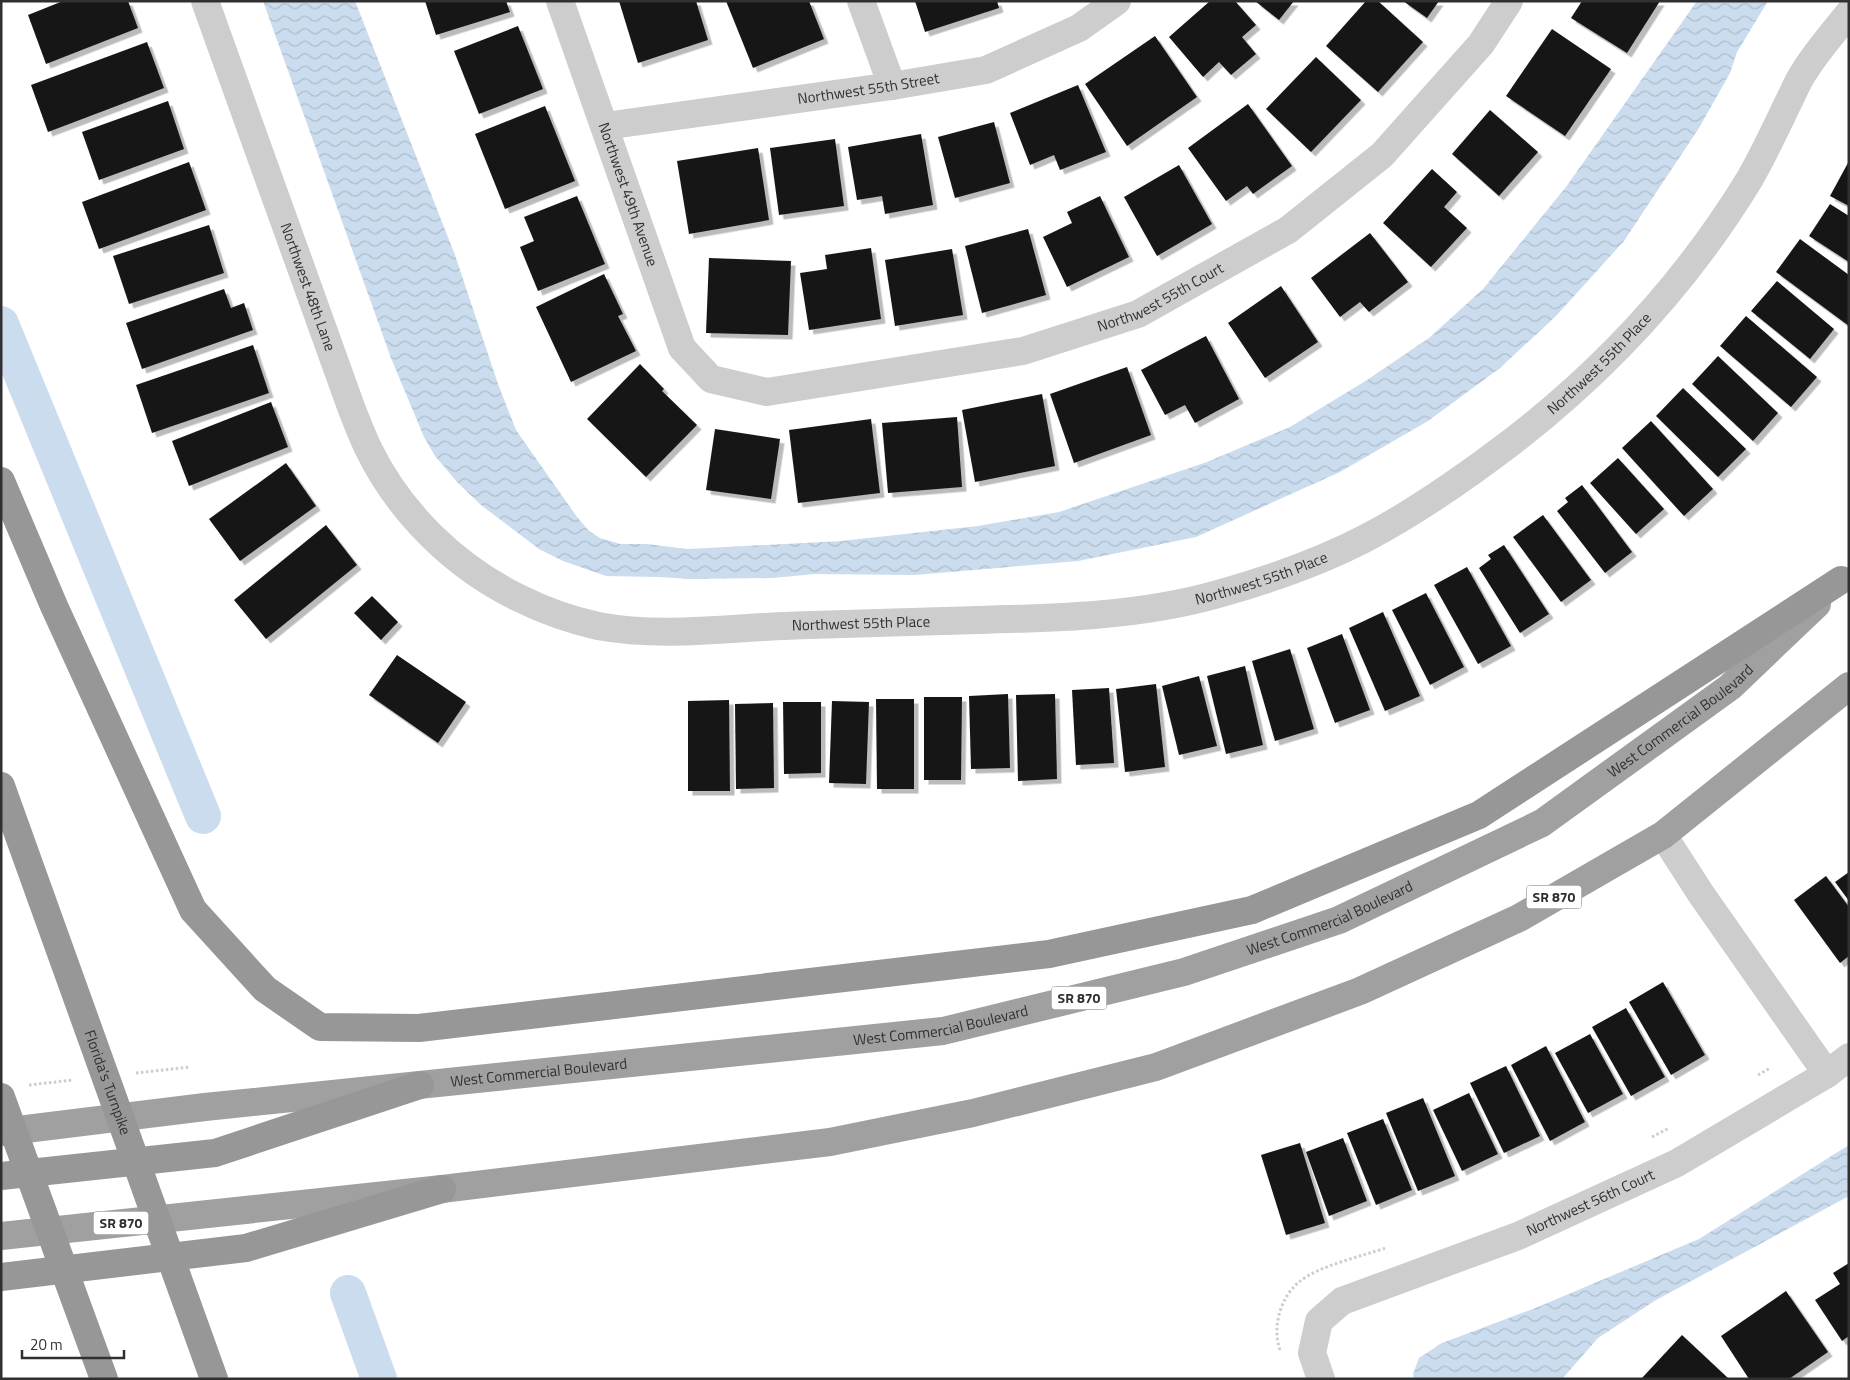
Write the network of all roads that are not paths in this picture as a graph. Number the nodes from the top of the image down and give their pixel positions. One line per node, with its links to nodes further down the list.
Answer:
1 (205, 1): 11 (street, Northwest 48th Lane)
2 (560, 1): 8 (street, Northwest 49th Avenue)
3 (861, 1): 7 (street)
4 (1117, 1): 7 (street, Northwest 55th Street)
5 (1509, 1): 9 (street, Northwest 55th Court)
6 (1849, 13): 11 (street, Northwest 55th Place)
7 (892, 86): 8 (street, Northwest 55th Street)
8 (605, 126): 9 (street, Northwest 49th Avenue)
9 (711, 379)
10 (1, 481): 12 (highway)
11 (447, 550)
12 (1845, 576): 18 (highway, West Commercial Boulevard / SR 870)
13 (1849, 686): 15 (highway, SR 870)
14 (1, 786): 26 (highway, Florida's Turnpike)
15 (1663, 835): 17 (street); 22 (highway, SR 870)
16 (1849, 1057): 17 (street, Northwest 56th Court)
17 (1827, 1074): 27 (street, Northwest 56th Court)
18 (420, 1085): 20 (highway, West Commercial Boulevard / SR 870); 21 (highway)
19 (1, 1097): 25 (highway)
20 (1, 1132)
21 (1, 1176)
22 (442, 1189): 23 (highway, SR 870); 24 (highway)
23 (1, 1236)
24 (1, 1277)
25 (104, 1379)
26 (214, 1379)
27 (1321, 1379)

